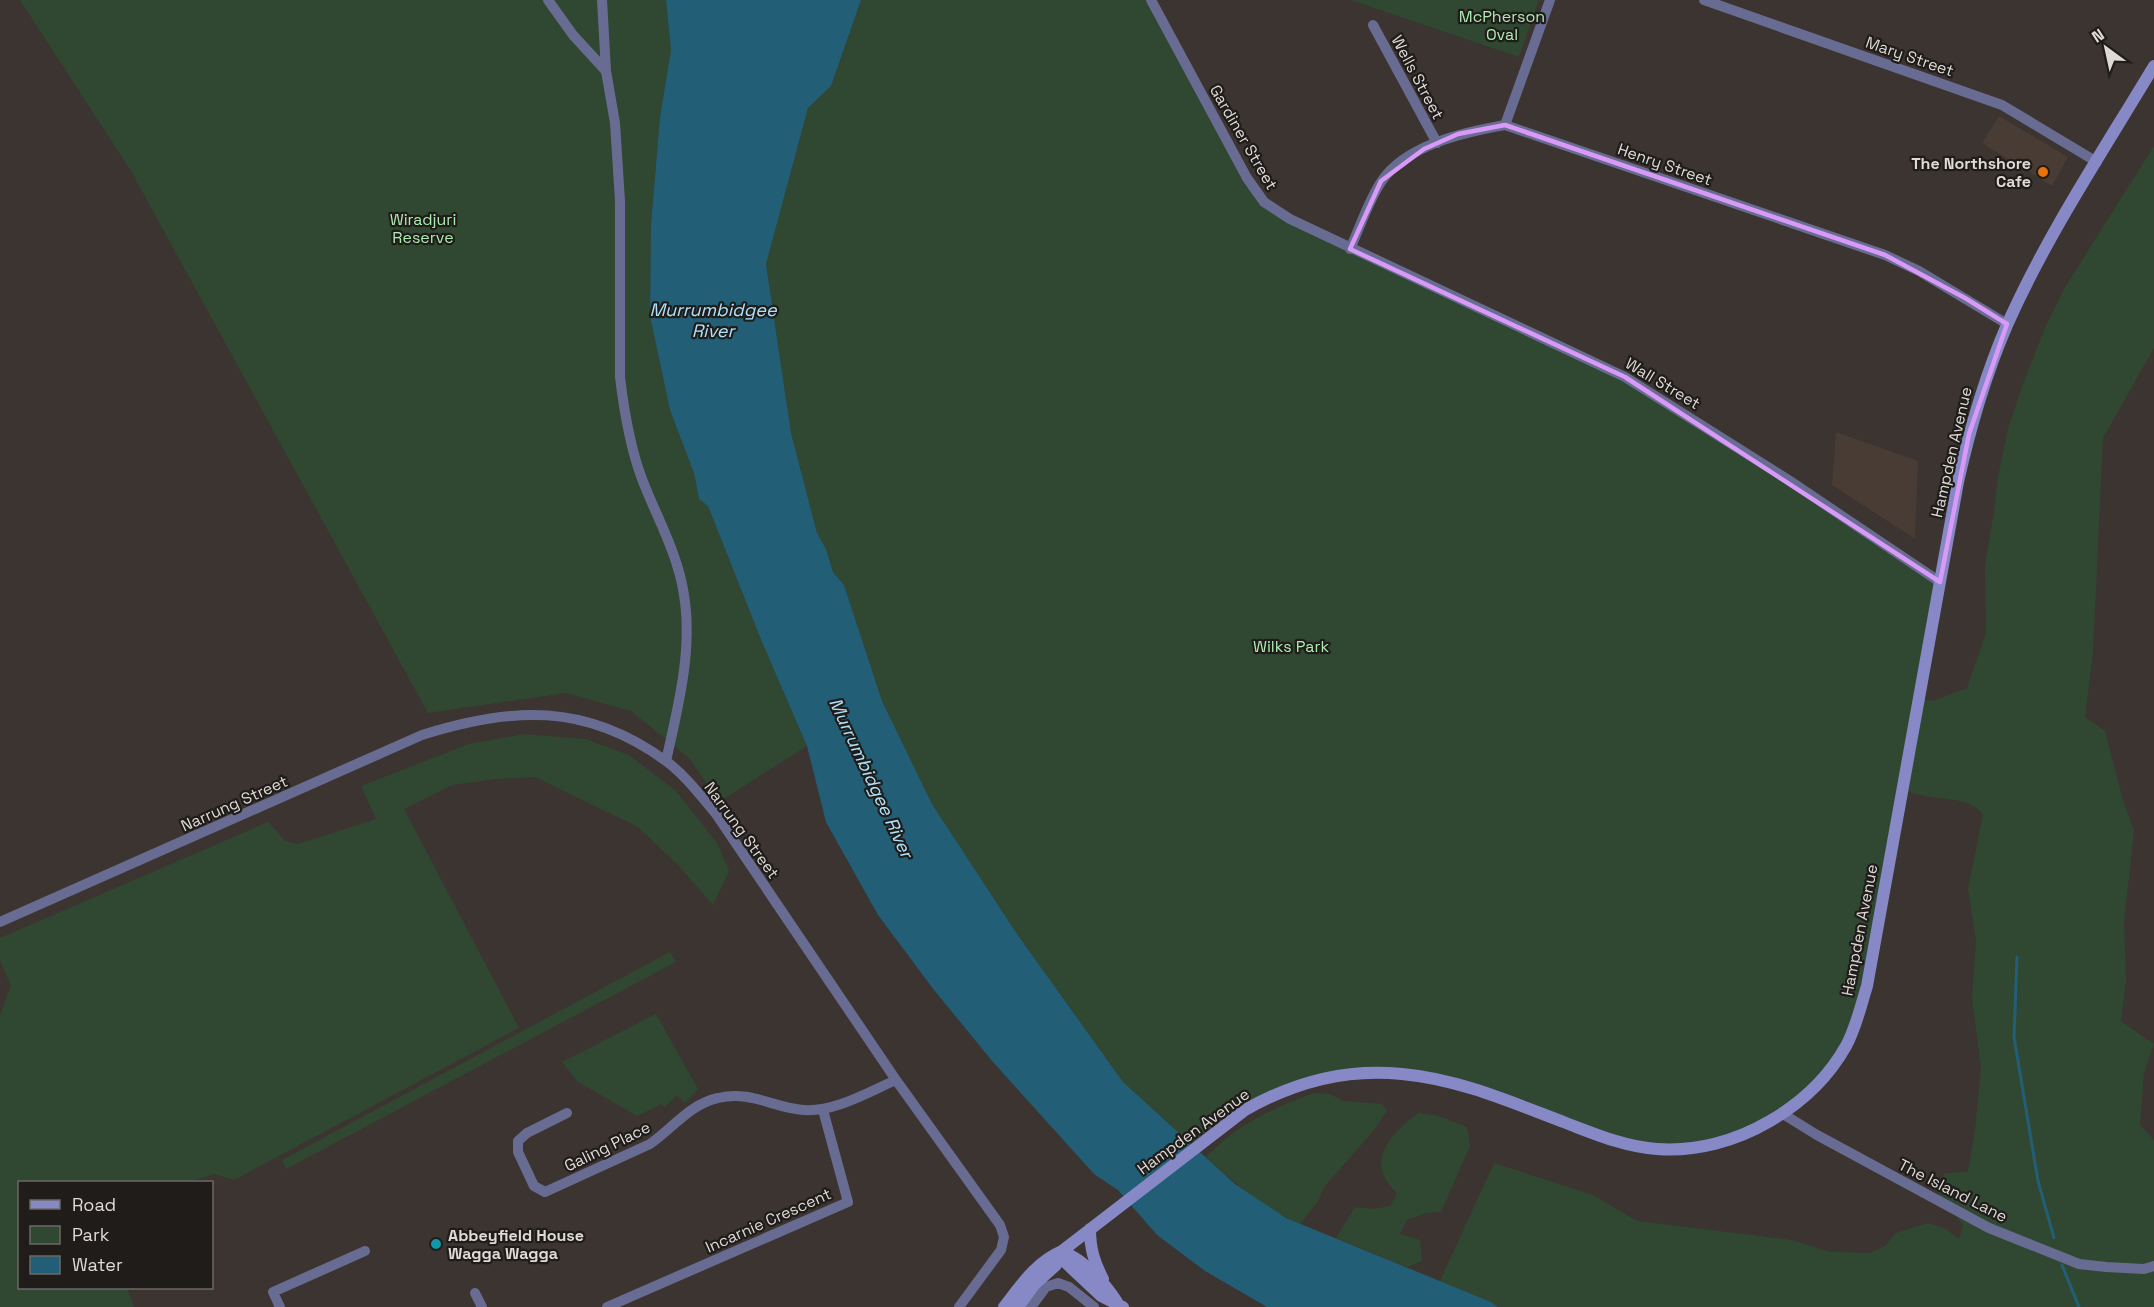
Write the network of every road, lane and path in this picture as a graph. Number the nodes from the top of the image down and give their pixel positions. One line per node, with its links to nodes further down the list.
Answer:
1 (548, 0): 8 (street)
2 (602, 0): 8 (street)
3 (1150, 0): 12 (street, Gardiner Street)
4 (1550, 0): 9 (street)
5 (1704, 0): 11 (street, Mary Street)
6 (1373, 25): 10 (street, Wells Street)
7 (2154, 66): 11 (main road, Hampden Avenue)
8 (606, 71): 15 (street)
9 (1505, 125): 10 (street, Henry Street); 13 (street, Henry Street)
10 (1437, 143): 12 (street, Henry Street)
11 (2097, 162): 13 (main road, Hampden Avenue)
12 (1350, 249): 14 (street, Wall Street)
13 (2007, 324): 14 (main road, Hampden Avenue)
14 (1940, 582): 20 (main road, Hampden Avenue)
15 (666, 761): 16 (street, Narrung Street); 17 (street, Narrung Street)
16 (0, 922)
17 (896, 1080): 18 (street); 31 (street, Narrung Street)
18 (823, 1110): 19 (street, Galing Place); 30 (street, Incarnie Crescent)
19 (567, 1113)
20 (1783, 1114): 21 (main road, Hampden Avenue); 24 (street, The Island Lane)
21 (1095, 1225): 23 (main road, Hampden Avenue); 25 (main road)
22 (364, 1251): 28 (street)
23 (1062, 1251): 25 (main road); 27 (main road); 32 (main road); 33 (main road)
24 (2154, 1266)
25 (1108, 1289): 27 (main road)
26 (475, 1293): 29 (street)
27 (1120, 1305)
28 (280, 1307)
29 (482, 1307)
30 (606, 1307)
31 (959, 1307)
32 (1004, 1307)
33 (1018, 1307)
34 (1031, 1307): 35 (street)
35 (1094, 1307)

